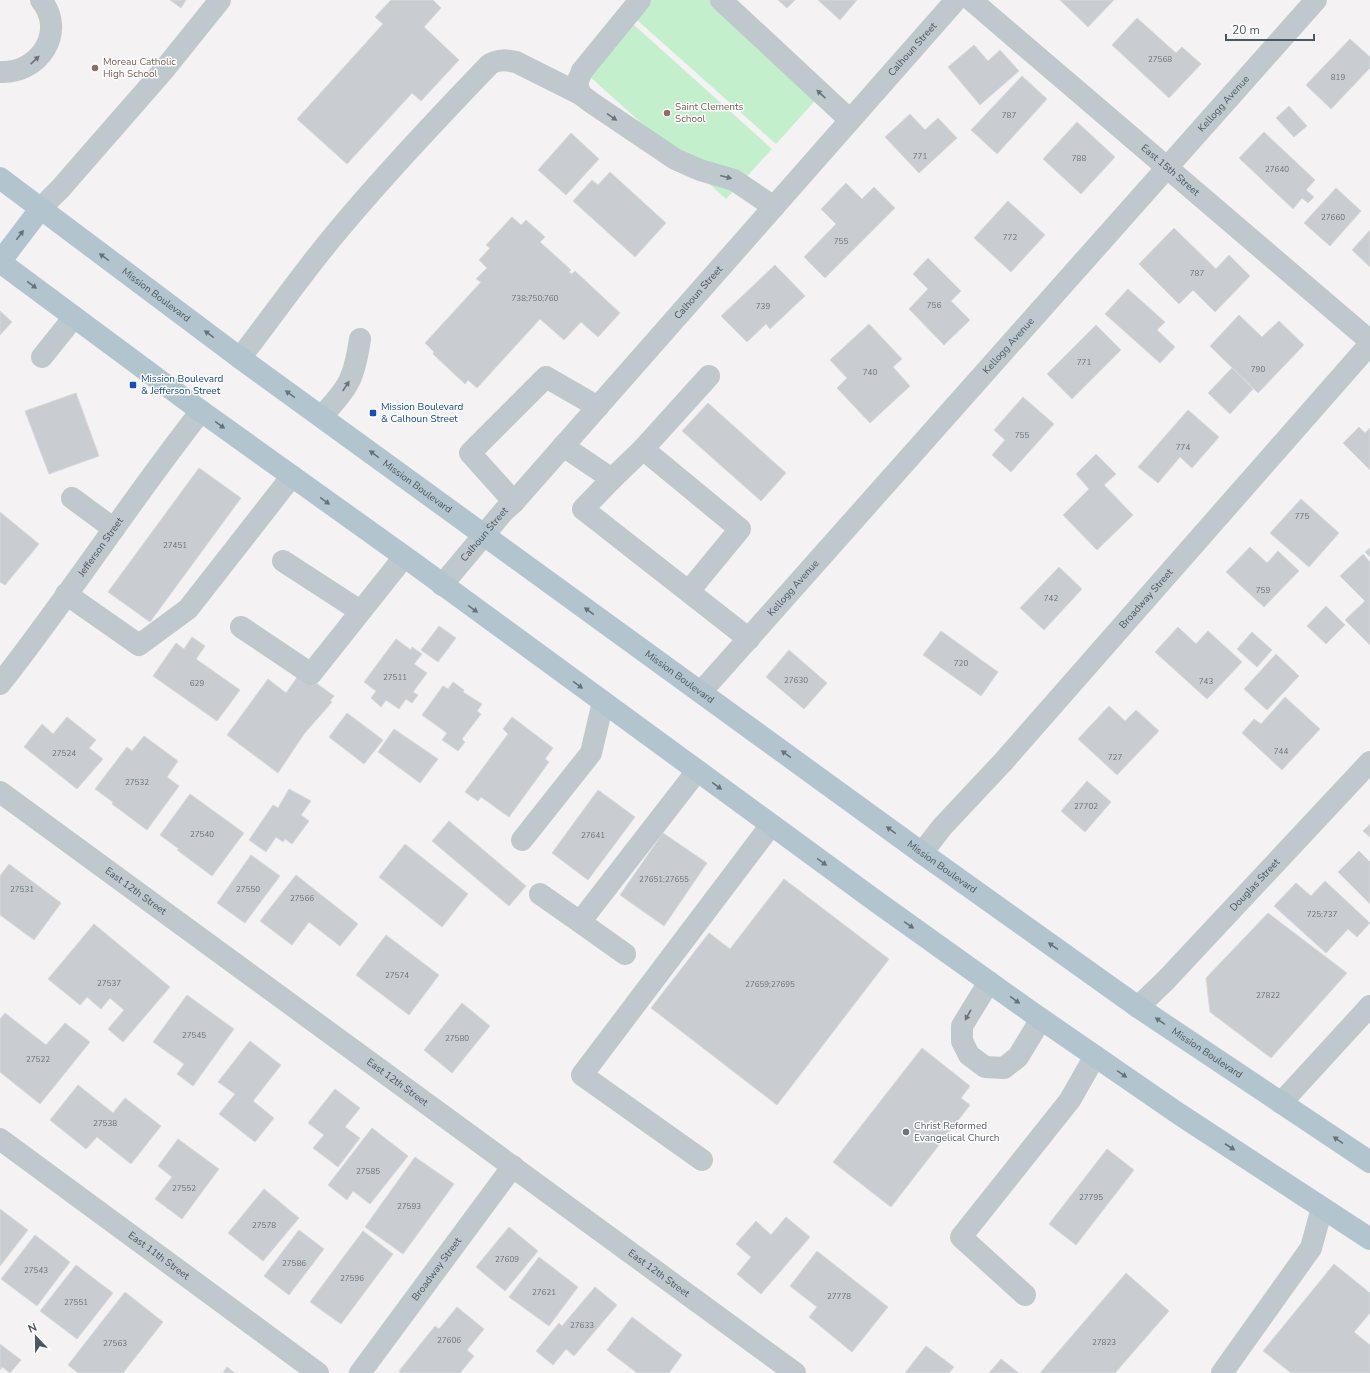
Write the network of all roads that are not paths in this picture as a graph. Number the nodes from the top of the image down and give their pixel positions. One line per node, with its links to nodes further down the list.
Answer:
1 (41, 0): 8 (street, one-way to 1)
2 (220, 0): 14 (street)
3 (721, 0): 10 (street, one-way to 3)
4 (956, 0): 10 (street, Calhoun Street)
5 (971, 0): 11 (street, East 15th Street)
6 (1316, 0): 11 (street, Kellogg Avenue)
7 (633, 8): 9 (street)
8 (0, 72)
9 (580, 94): 13 (street, one-way to 13); 20 (street)
10 (850, 120): 13 (street, Calhoun Street)
11 (1167, 168): 18 (street, East 15th Street); 40 (street, Kellogg Avenue)
12 (0, 178): 14 (main road, Mission Boulevard)
13 (774, 207): 22 (street, Calhoun Street)
14 (41, 208): 15 (main road, one-way to 14); 20 (main road, Mission Boulevard, one-way to 14)
15 (0, 262): 16 (main road, one-way to 16)
16 (74, 317): 19 (street); 23 (main road)
17 (360, 339): 24 (street, one-way to 17)
18 (1370, 342): 49 (street, Broadway Street)
19 (42, 356)
20 (240, 358): 24 (main road, Mission Boulevard, one-way to 20)
21 (710, 376): 26 (street)
22 (598, 407): 25 (street, Calhoun Street); 30 (street)
23 (201, 411): 27 (main road, one-way to 27); 31 (street, Jefferson Street)
24 (322, 416): 32 (main road, Mission Boulevard, one-way to 24)
25 (562, 446): 28 (street); 30 (street, Calhoun Street)
26 (643, 449): 28 (street); 36 (street)
27 (292, 476): 33 (main road, one-way to 33); 37 (street)
28 (612, 479): 36 (street)
29 (72, 498): 31 (street)
30 (514, 502): 32 (street, Calhoun Street)
31 (114, 529): 37 (street, Jefferson Street)
32 (485, 535): 35 (street, Calhoun Street); 42 (main road, Mission Boulevard, one-way to 32)
33 (404, 557): 35 (main road); 38 (street)
34 (283, 561): 38 (street)
35 (442, 585): 43 (main road, one-way to 43)
36 (689, 591): 40 (street)
37 (66, 594): 41 (street, Jefferson Street)
38 (360, 611): 39 (street)
39 (241, 627)
40 (749, 639): 42 (street, Kellogg Avenue)
41 (3, 674)
42 (701, 692): 49 (main road, Mission Boulevard, one-way to 42)
43 (602, 702): 45 (main road); 48 (street)
44 (1370, 762): 55 (street, Douglas Street)
45 (697, 771): 47 (main road, one-way to 47); 51 (street)
46 (0, 792): 62 (street, East 12th Street)
47 (771, 825): 53 (main road, one-way to 53); 60 (street)
48 (522, 840)
49 (922, 853): 55 (main road, Mission Boulevard, one-way to 49)
50 (540, 894): 51 (street)
51 (580, 922): 52 (street)
52 (625, 954)
53 (989, 982): 56 (main road, one-way to 56); 56 (street, one-way to 56)
54 (1370, 1006): 58 (street)
55 (1138, 1007): 58 (main road, Mission Boulevard, one-way to 55)
56 (1041, 1019): 57 (main road)
57 (1096, 1056): 63 (main road, one-way to 63); 65 (street)
58 (1281, 1103): 61 (main road, Mission Boulevard, one-way to 58)
59 (0, 1139): 66 (street, East 11th Street)
60 (702, 1160)
61 (1370, 1162)
62 (513, 1166): 67 (street, Broadway Street); 68 (street, East 12th Street)
63 (1322, 1208): 64 (main road); 69 (street)
64 (1370, 1239)
65 (1025, 1295)
66 (318, 1373)
67 (360, 1373)
68 (795, 1373)
69 (1222, 1373)

